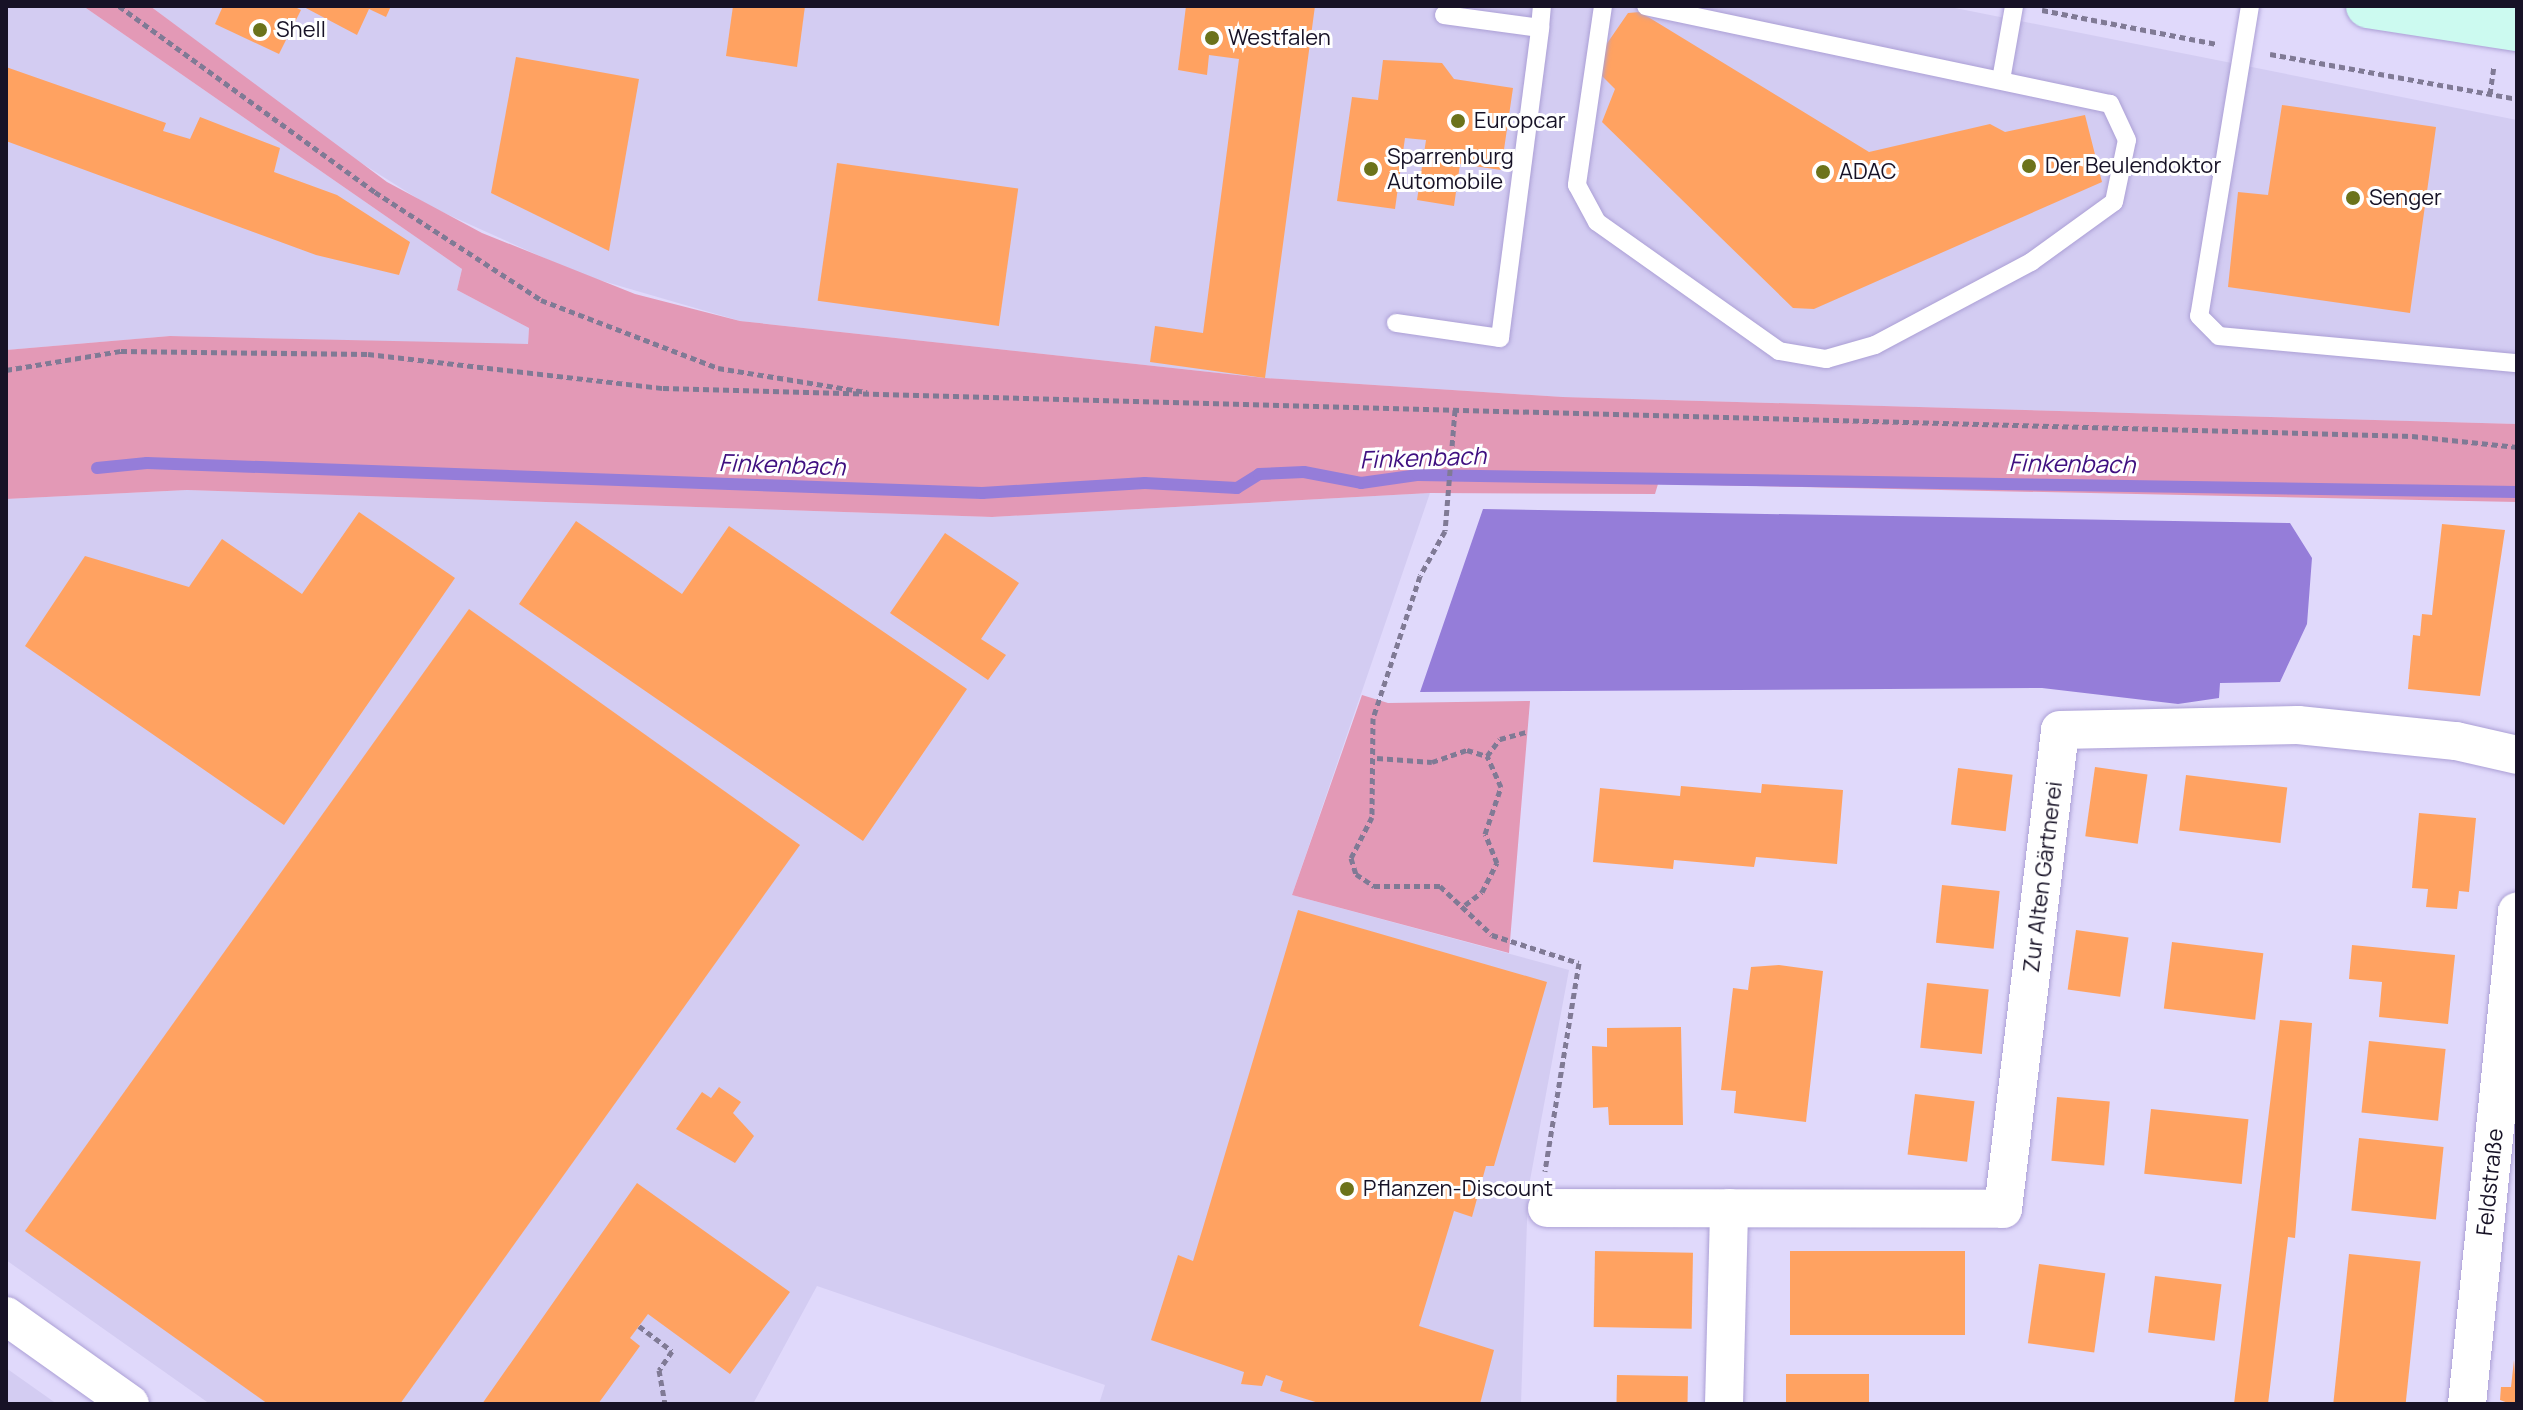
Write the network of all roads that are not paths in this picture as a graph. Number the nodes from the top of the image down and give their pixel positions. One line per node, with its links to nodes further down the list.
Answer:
1 (1542, 6): 10 (lane)
2 (1603, 6): 12 (lane)
3 (1646, 6): 9 (lane)
4 (1742, 6): 9 (lane)
5 (2014, 6): 12 (lane)
6 (2250, 6): 14 (lane)
7 (2368, 6): 11 (street)
8 (1444, 15): 10 (lane)
9 (1739, 25): 12 (lane)
10 (1540, 28): 13 (lane)
11 (2517, 29)
12 (2001, 80)
13 (1396, 323)
14 (2517, 363)
15 (2517, 755): 18 (street, Zur Alten Gärtnerei)
16 (2517, 912): 22 (street, Feldstraße)
17 (1547, 1208): 18 (street, Zur Alten Gärtnerei)
18 (1729, 1208): 21 (street)
19 (6, 1316): 20 (street)
20 (130, 1404)
21 (1724, 1404)
22 (2467, 1404)

